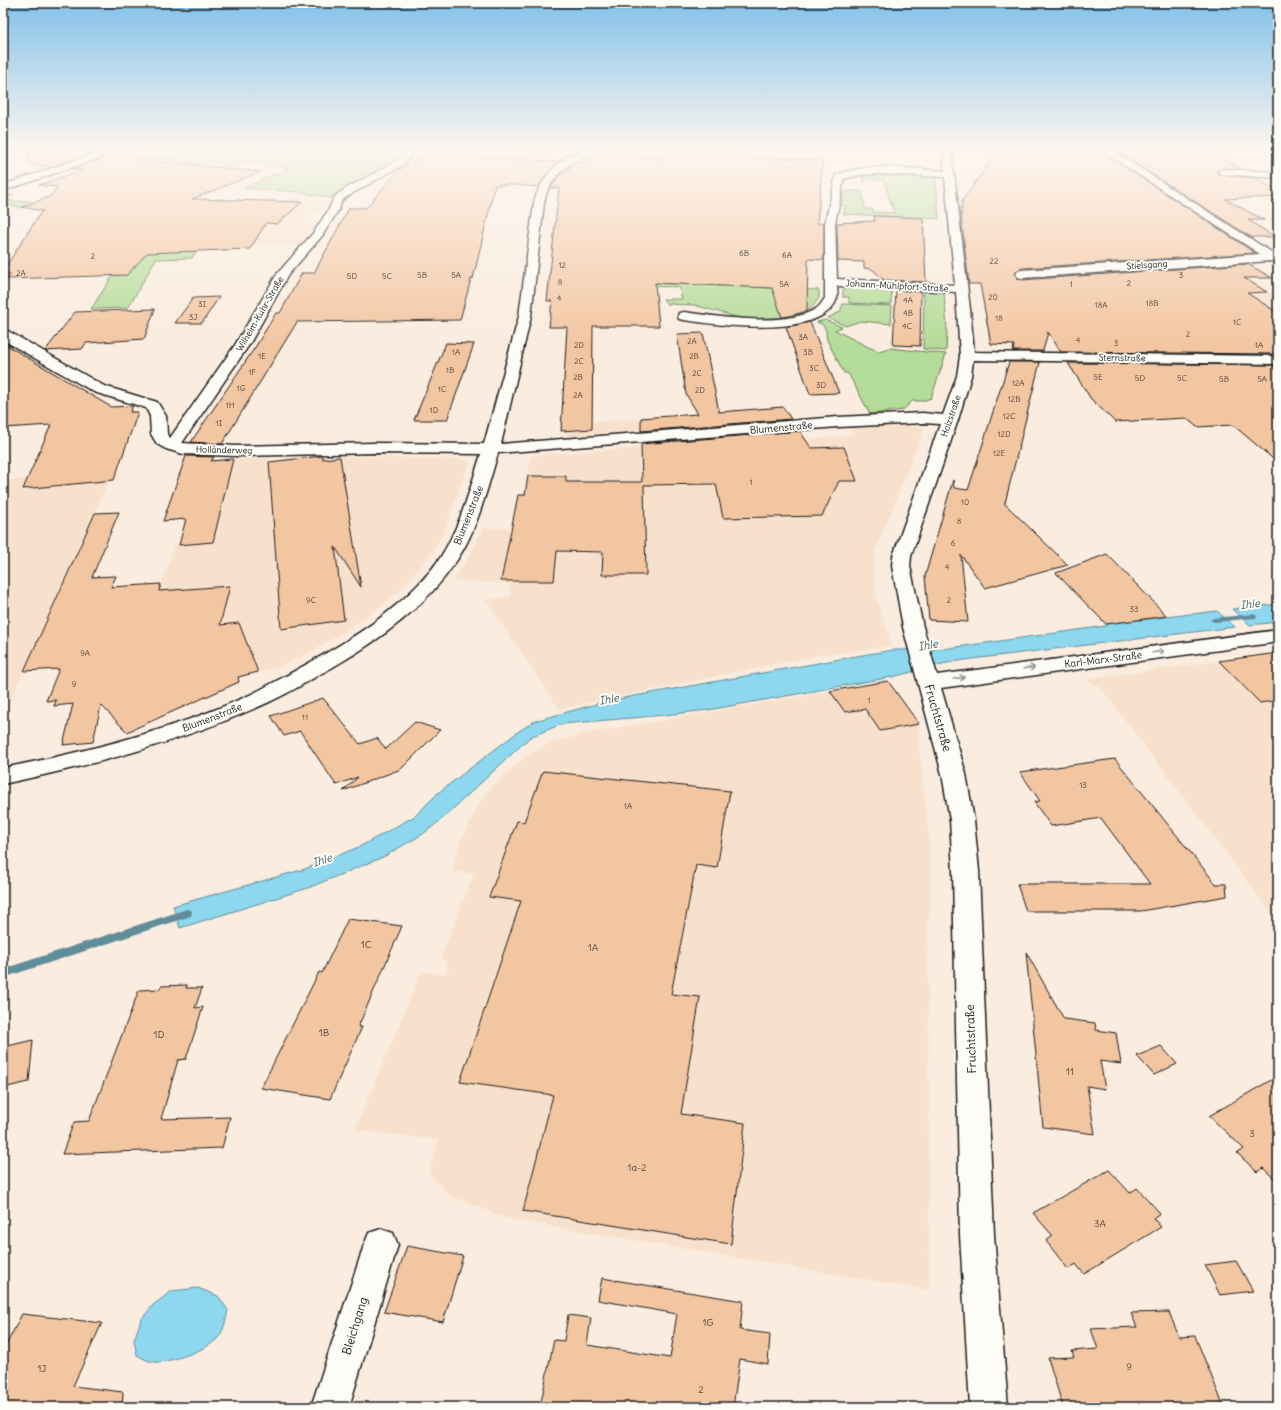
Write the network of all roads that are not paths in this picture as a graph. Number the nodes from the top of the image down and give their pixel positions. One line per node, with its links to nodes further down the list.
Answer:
1 (331, 214): 15 (street, Wilhelm-Kuhr-Straße)
2 (538, 214): 16 (street)
3 (832, 214): 8 (street, Johann-Mühlpfort-Straße)
4 (954, 214): 9 (street, Holzstraße)
5 (1205, 214): 6 (street)
6 (1275, 259): 7 (street, Stielsgang)
7 (1022, 274)
8 (832, 282): 9 (street, Johann-Mühlpfort-Straße); 10 (street, Johann-Mühlpfort-Straße)
9 (962, 289): 12 (street, Holzstraße)
10 (684, 316)
11 (3, 334): 15 (street)
12 (967, 356): 13 (street, Sternstraße); 14 (street, Holzstraße)
13 (1278, 360)
14 (950, 420): 16 (street, Blumenstraße); 18 (street, Holzstraße)
15 (172, 446): 16 (street, Holländerweg)
16 (492, 449): 19 (street, Blumenstraße)
17 (1278, 636): 18 (street, Karl-Marx-Straße, one-way to 17)
18 (927, 679): 22 (street, Fruchtstraße)
19 (3, 776)
20 (381, 1245): 21 (street, Bleichgang)
21 (330, 1407)
22 (989, 1407)

